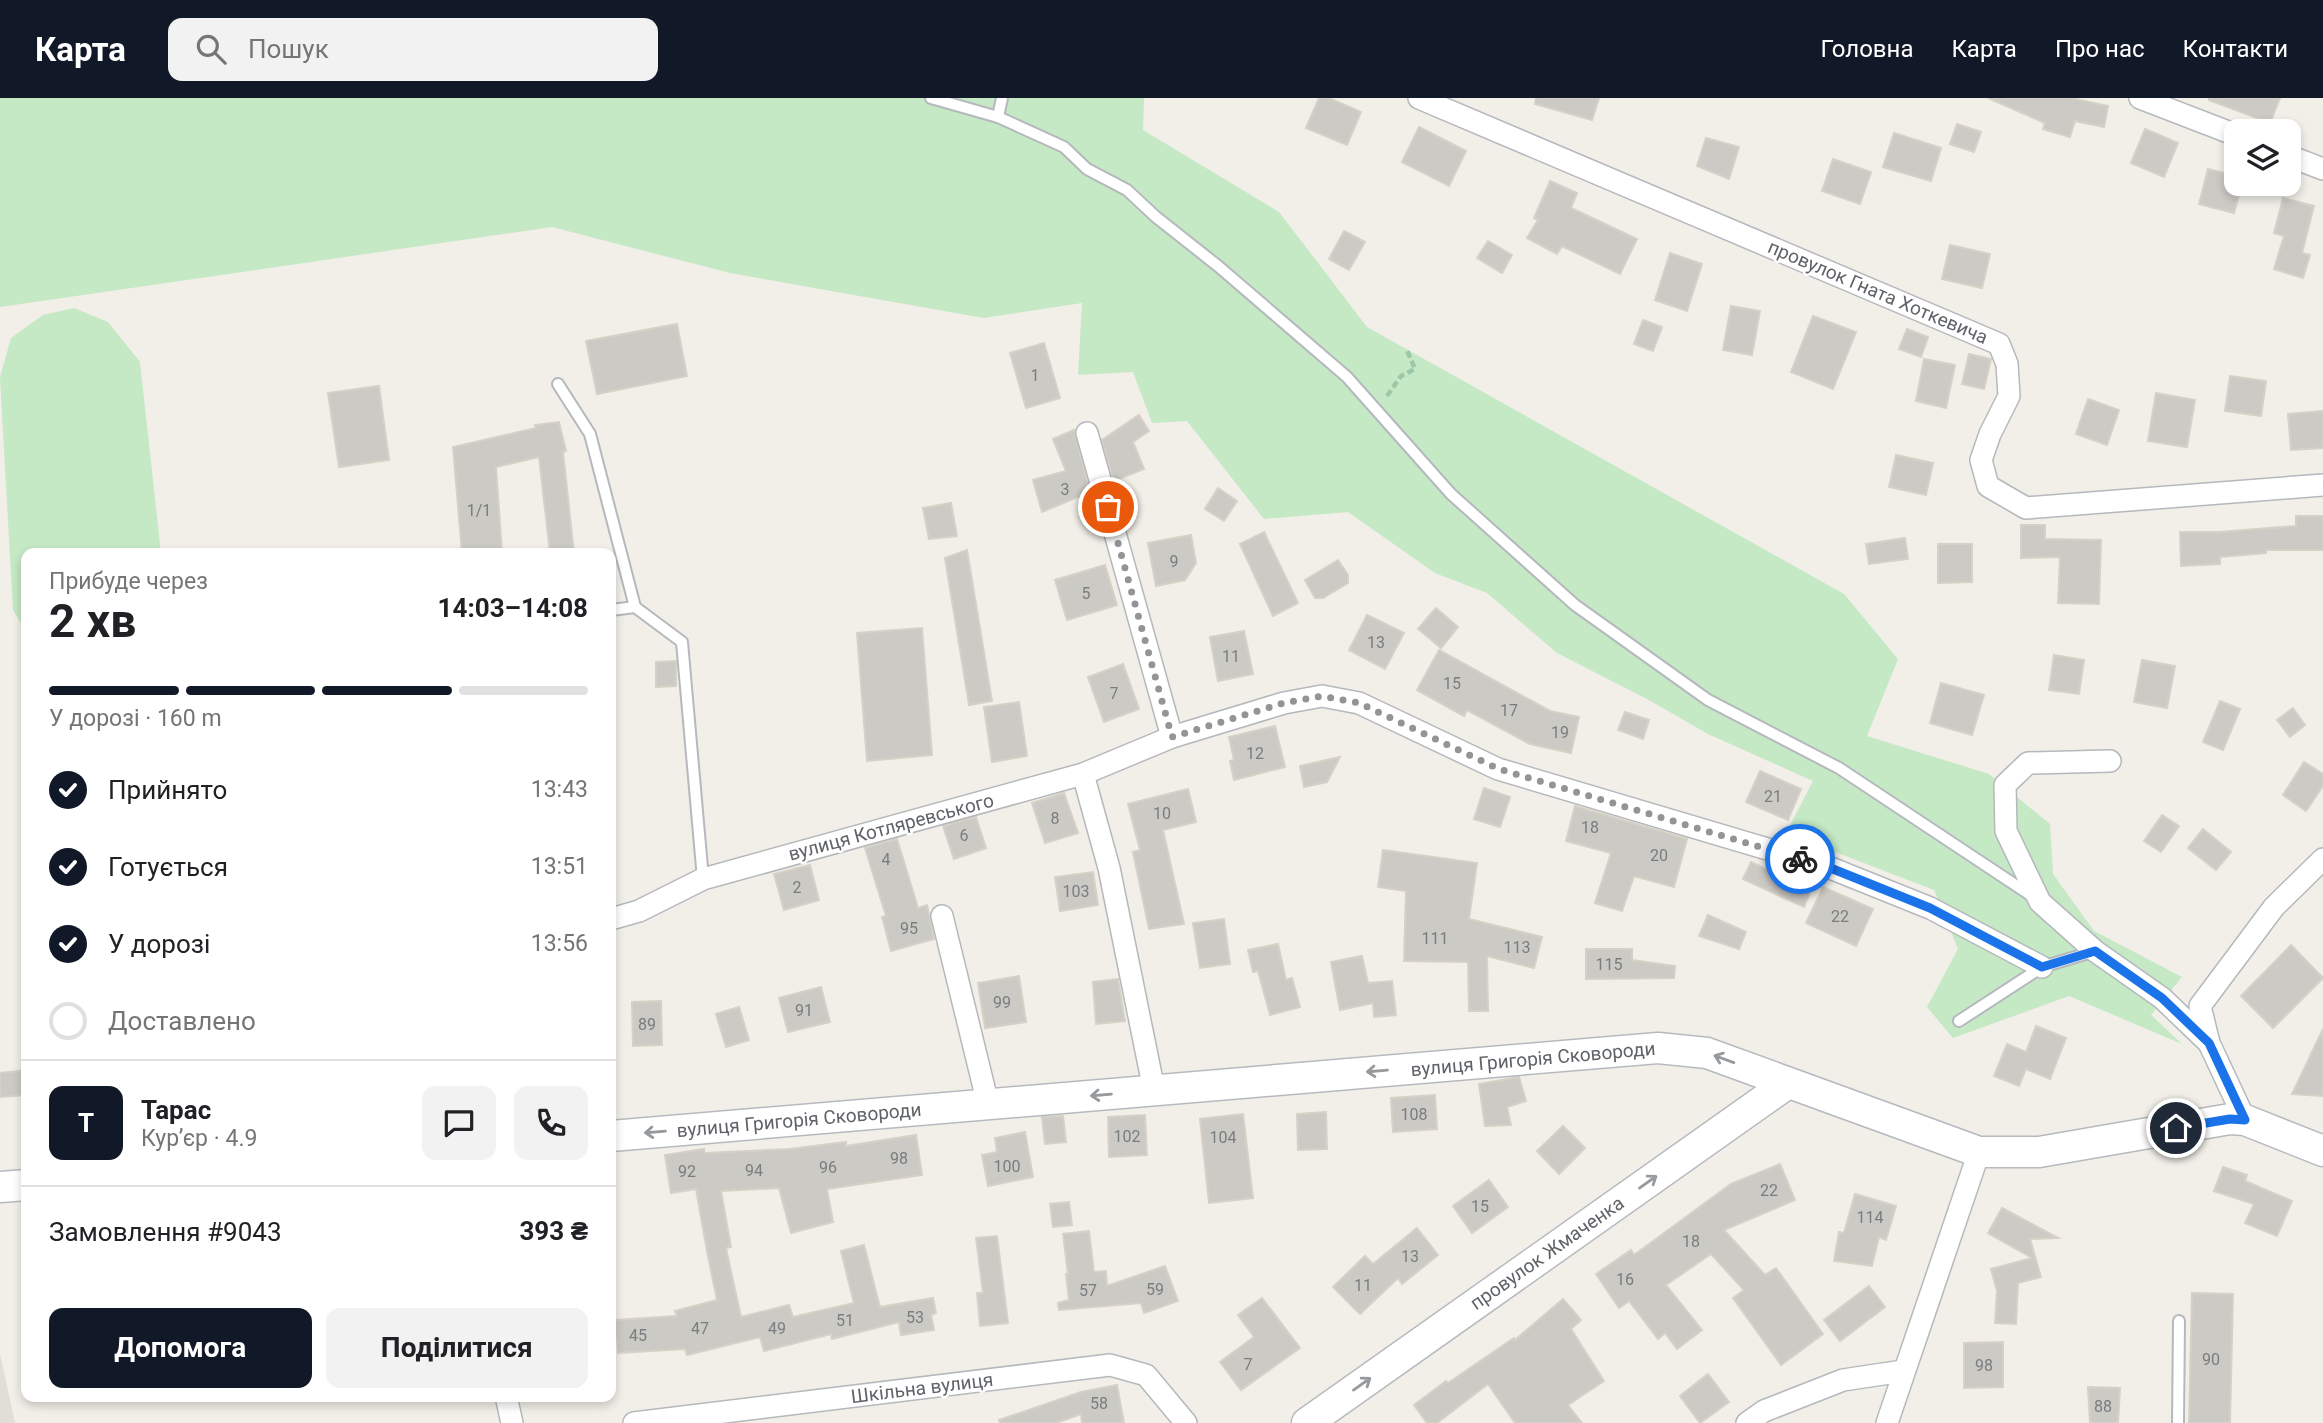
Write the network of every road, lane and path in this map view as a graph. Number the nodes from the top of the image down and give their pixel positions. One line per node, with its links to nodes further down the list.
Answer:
1 (931, 98): 5 (lane)
2 (1002, 98): 5 (lane)
3 (1419, 98): 13 (street, провулок Гната Хоткевича)
4 (2140, 98): 6 (street)
5 (998, 117): 11 (lane)
6 (2224, 130)
7 (2301, 161): 8 (street)
8 (2323, 169)
9 (1406, 348): 11 (path)
10 (558, 384): 14 (lane)
11 (1377, 411): 21 (lane)
12 (1087, 433): 16 (street)
13 (2323, 485)
14 (635, 607): 15 (lane); 20 (lane)
15 (616, 609)
16 (1172, 737): 18 (street, вулиця Котляревського); 25 (street, вулиця Котляревського)
17 (2110, 761): 21 (street)
18 (1083, 774): 20 (street, вулиця Котляревського); 29 (street)
19 (2323, 859): 27 (street)
20 (703, 878): 23 (street, вулиця Котляревського)
21 (2040, 902): 24 (street)
22 (942, 916): 30 (street)
23 (616, 918)
24 (2095, 951): 25 (lane); 27 (street)
25 (2042, 967): 26 (lane)
26 (1958, 1021)
27 (2209, 1043): 31 (street)
28 (1788, 1083): 29 (street, вулиця Григорія Сковороди, one-way to 29); 34 (street, вулиця Григорія Сковороди); 43 (street, провулок Жмаченка, one-way to 28)
29 (1154, 1090): 30 (street, вулиця Григорія Сковороди, one-way to 30)
30 (988, 1104): 32 (street, вулиця Григорія Сковороди, one-way to 32)
31 (2245, 1120): 33 (street); 34 (street, вулиця Григорія Сковороди)
32 (616, 1136)
33 (2323, 1151)
34 (1979, 1152): 38 (street)
35 (21, 1185): 36 (street)
36 (0, 1187)
37 (2179, 1321): 46 (lane)
38 (1903, 1371): 44 (street); 45 (street)
39 (507, 1402): 40 (street)
40 (512, 1423)
41 (634, 1423): 42 (street, Шкільна вулиця)
42 (1186, 1423)
43 (1307, 1423)
44 (1747, 1423)
45 (1887, 1423)
46 (2178, 1423)

